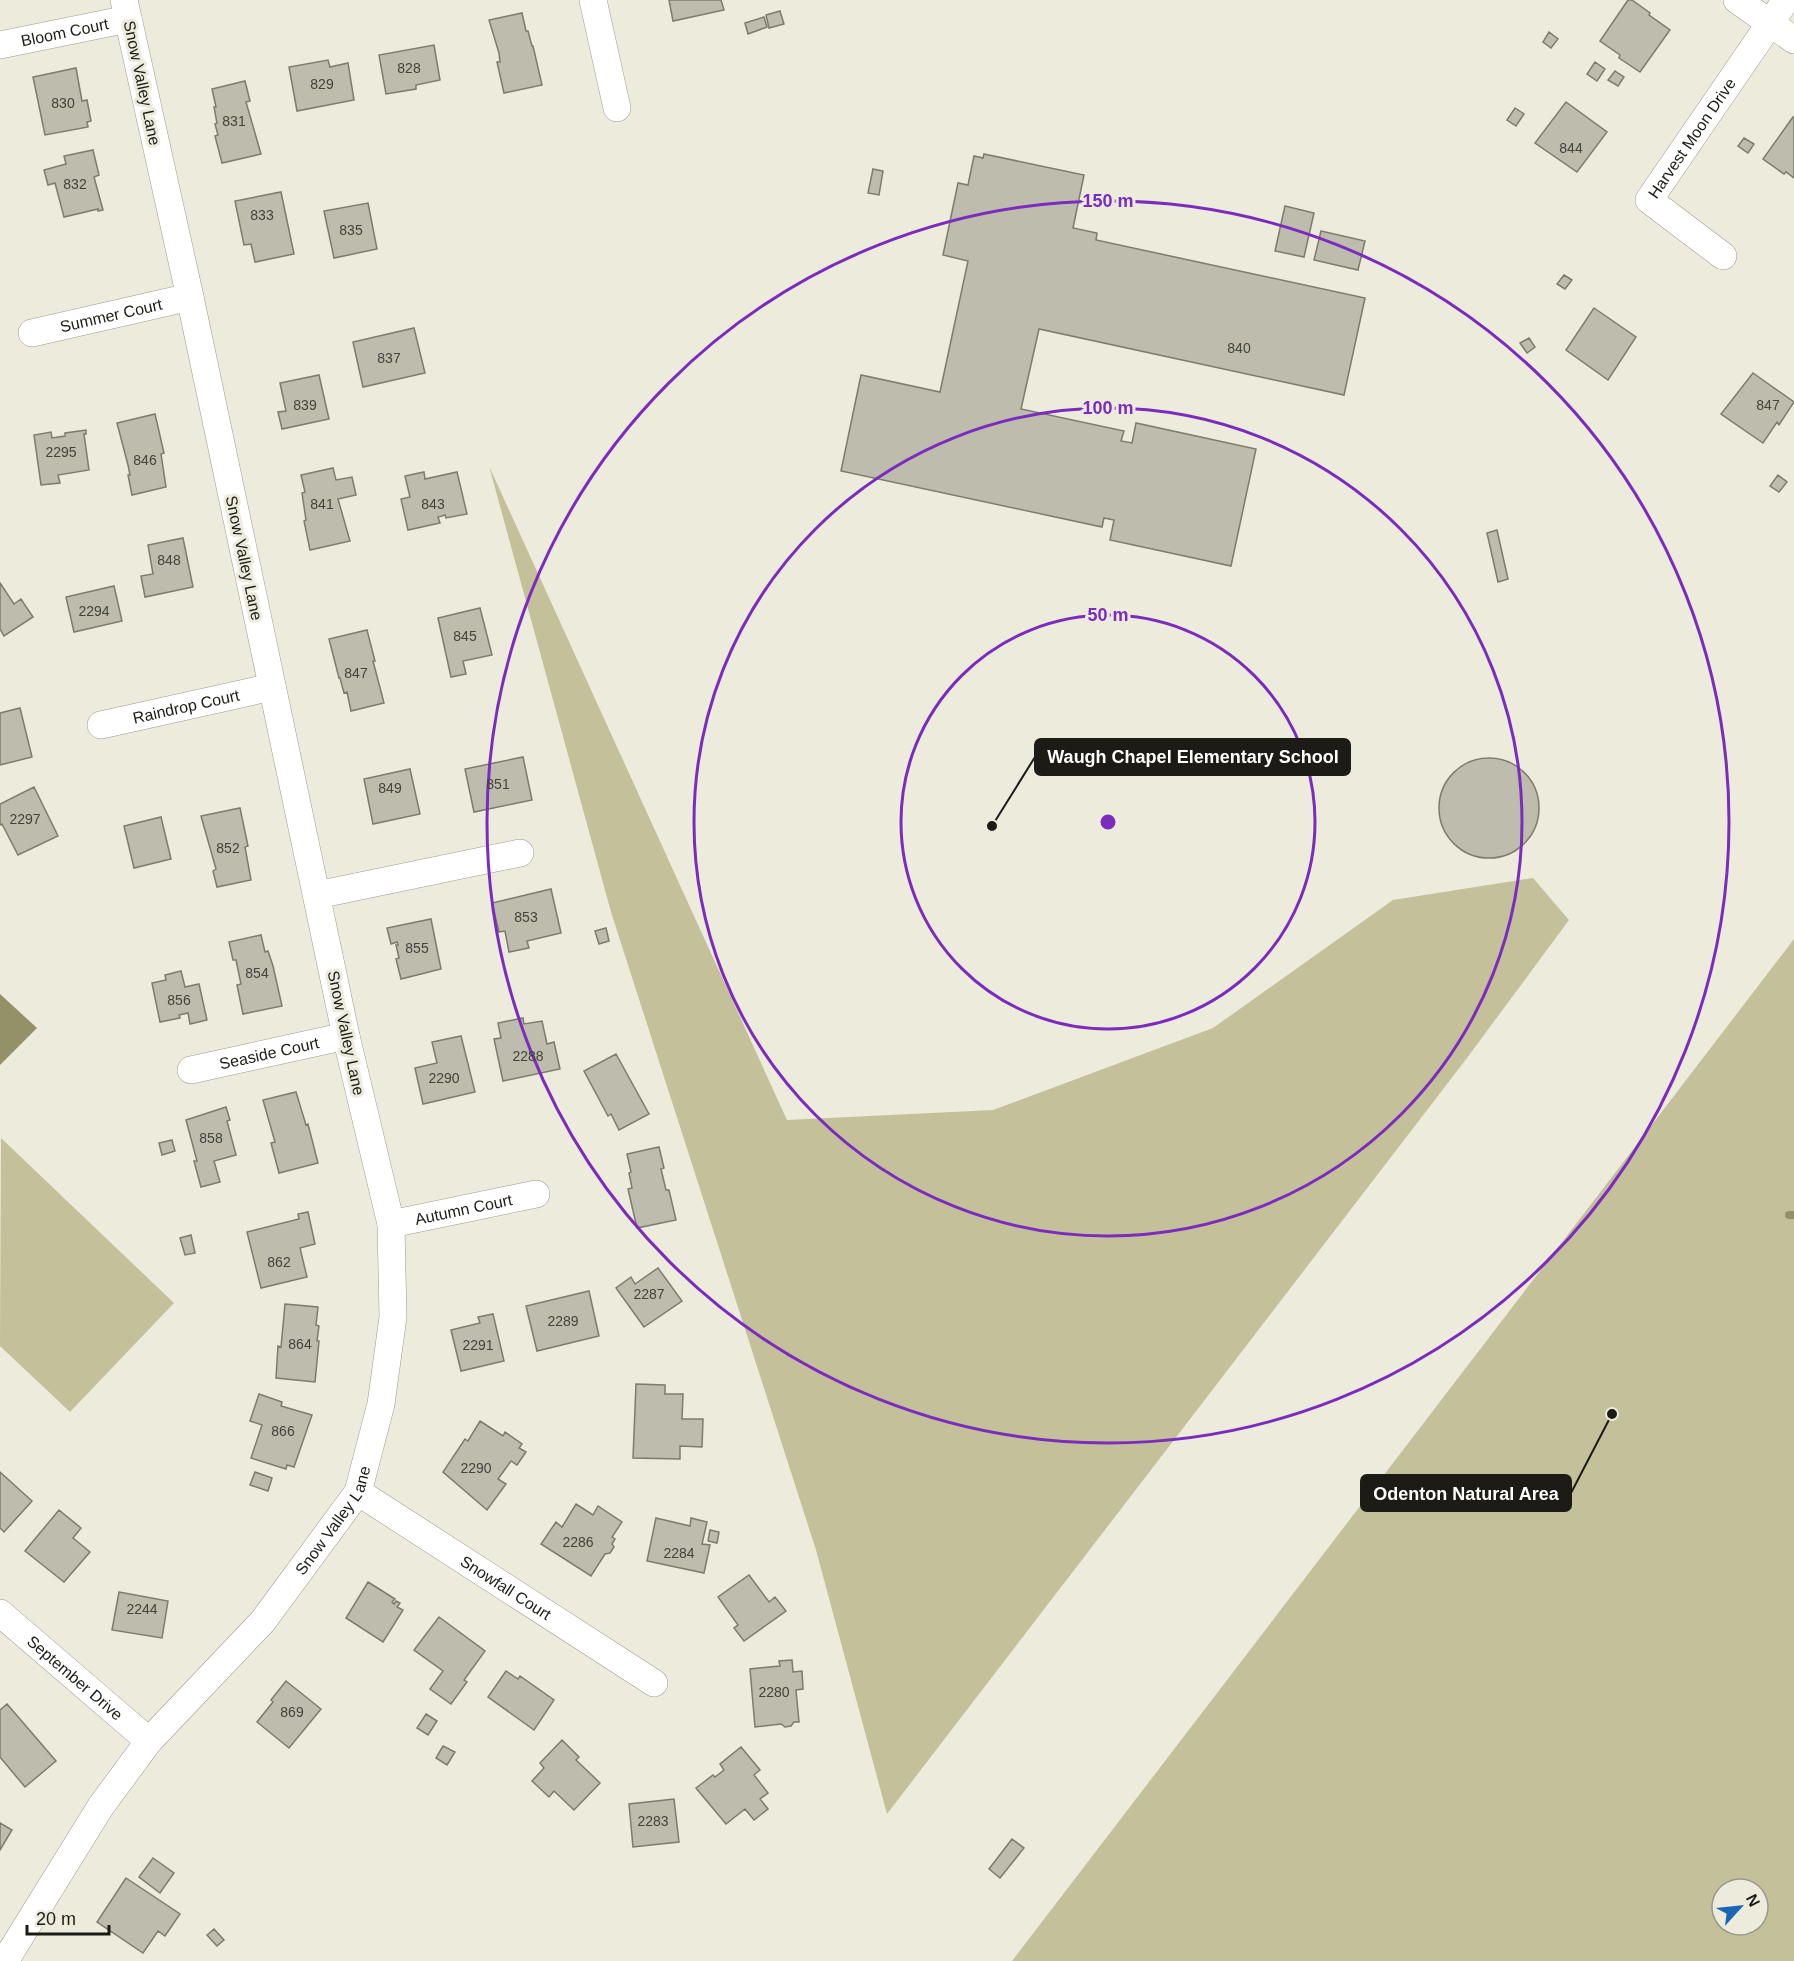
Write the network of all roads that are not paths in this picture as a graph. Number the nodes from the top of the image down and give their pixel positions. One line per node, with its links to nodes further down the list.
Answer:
1 (593, 0): 8 (street)
2 (1737, 0): 5 (street)
3 (1786, 0): 5 (street, Harvest Moon Drive)
4 (126, 10): 7 (street, Bloom Court); 10 (street, Snow Valley Lane)
5 (1770, 23): 6 (street); 9 (street, Harvest Moon Drive)
6 (1794, 40)
7 (0, 45)
8 (617, 108)
9 (1723, 256)
10 (190, 297): 11 (street, Summer Court); 12 (street, Snow Valley Lane)
11 (32, 333)
12 (272, 687): 13 (street, Raindrop Court); 15 (street, Snow Valley Lane)
13 (101, 725)
14 (520, 854): 15 (street)
15 (317, 895): 16 (street, Snow Valley Lane)
16 (346, 1036): 17 (street, Seaside Court); 19 (street, Snow Valley Lane)
17 (191, 1070)
18 (536, 1194): 19 (street, Autumn Court)
19 (391, 1224): 20 (street, Snow Valley Lane)
20 (358, 1491): 22 (street, Snowfall Court); 23 (street, Snow Valley Lane)
21 (0, 1613): 23 (street, September Drive)
22 (654, 1683)
23 (150, 1741): 24 (street, Snow Valley Lane)
24 (5, 1961)

